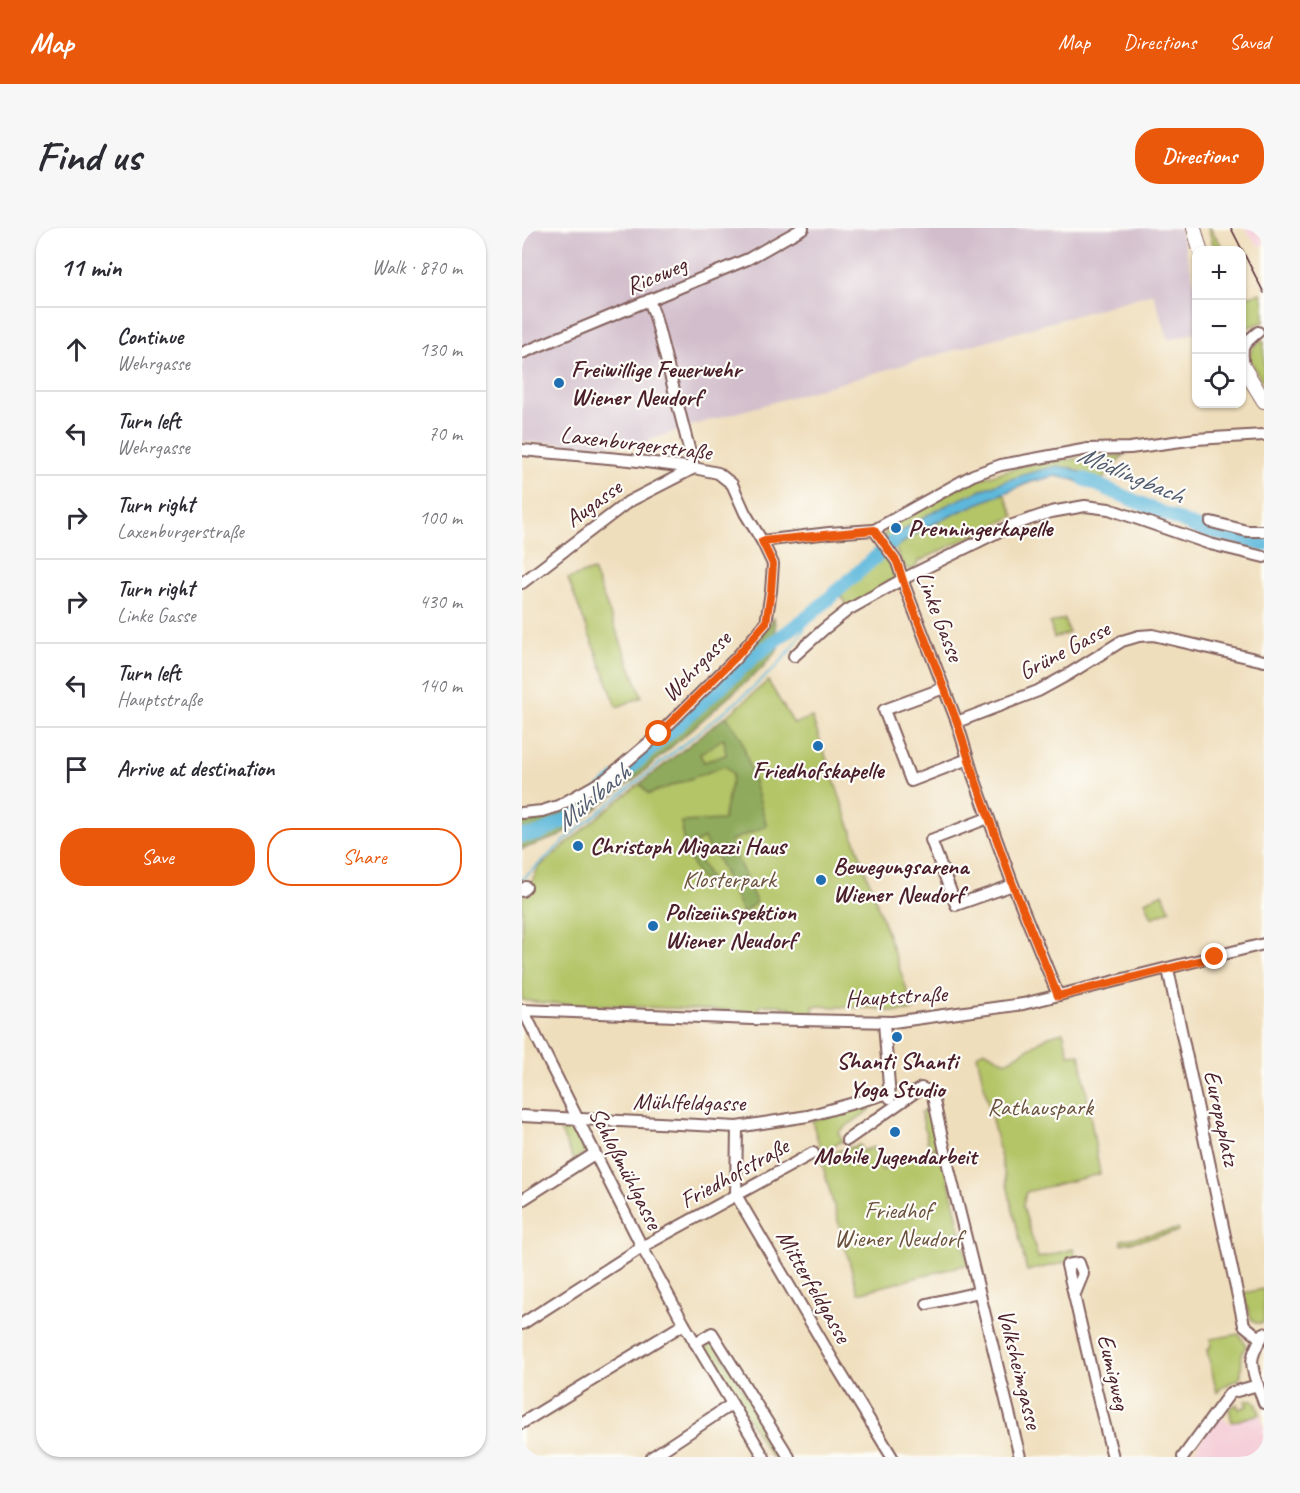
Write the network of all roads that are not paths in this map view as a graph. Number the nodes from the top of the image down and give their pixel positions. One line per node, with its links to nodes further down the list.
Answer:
1 (803, 228): 4 (street, Ricoweg)
2 (1194, 228): 3 (main road)
3 (1199, 246)
4 (649, 300): 7 (street, Ricoweg); 13 (street)
5 (1261, 332): 6 (street); 8 (street)
6 (1246, 335)
7 (522, 353)
8 (1242, 354)
9 (1246, 372): 10 (main road)
10 (1264, 401)
11 (1264, 435): 15 (street)
12 (522, 450): 13 (street, Laxenburgerstraße)
13 (694, 468): 17 (street, Laxenburgerstraße); 20 (street, Augasse)
14 (1211, 522): 16 (street)
15 (874, 530): 17 (street); 19 (street, Linke Gasse)
16 (1264, 531)
17 (762, 541): 26 (street, Wehrgasse)
18 (1264, 557): 19 (street)
19 (903, 579): 21 (street); 23 (street, Linke Gasse)
20 (522, 583)
21 (794, 656)
22 (1264, 661): 24 (street, Grüne Gasse)
23 (944, 688): 24 (street, Linke Gasse); 25 (street, Linke Gasse)
24 (957, 722): 25 (street, Linke Gasse)
25 (968, 759): 27 (street, Linke Gasse)
26 (522, 812)
27 (988, 818): 28 (street, Linke Gasse); 28 (street)
28 (1013, 885): 31 (street, Linke Gasse)
29 (1264, 944): 30 (street, Hauptstraße)
30 (1168, 969): 31 (street, Hauptstraße); 50 (street, Europaplatz)
31 (1058, 996): 33 (street, Hauptstraße)
32 (523, 1010): 33 (street, Hauptstraße); 37 (street, Schloßmühlgasse)
33 (884, 1023): 34 (street)
34 (889, 1094): 35 (street); 38 (street, Mühlfeldgasse)
35 (892, 1107): 39 (street); 45 (street, Volksheimgasse)
36 (522, 1116): 37 (street, Mühlfeldgasse)
37 (578, 1120): 38 (street, Mühlfeldgasse); 41 (street, Schloßmühlgasse)
38 (737, 1126): 42 (street)
39 (847, 1140)
40 (813, 1153): 42 (street, Friedhofstraße)
41 (594, 1154): 43 (street); 44 (street, Schloßmühlgasse)
42 (736, 1195): 44 (street, Friedhofstraße); 59 (street, Mitterfeldgasse)
43 (522, 1200)
44 (642, 1246): 48 (street, Friedhofstraße); 49 (street, Schloßmühlgasse)
45 (980, 1292): 47 (street, Volksheimgasse); 60 (street, Volksheimgasse)
46 (1074, 1296): 61 (street, Eumigweg)
47 (927, 1304)
48 (522, 1324)
49 (684, 1324): 51 (street, Schloßmühlgasse); 55 (street)
50 (1262, 1336): 52 (street)
51 (695, 1343): 54 (street, Schloßmühlgasse); 58 (street)
52 (1258, 1385): 53 (street); 62 (street)
53 (1264, 1403)
54 (732, 1404): 56 (street); 57 (street, Schloßmühlgasse)
55 (522, 1423)
56 (652, 1457)
57 (764, 1457)
58 (789, 1457)
59 (892, 1457)
60 (1020, 1457)
61 (1113, 1457)
62 (1183, 1457)

